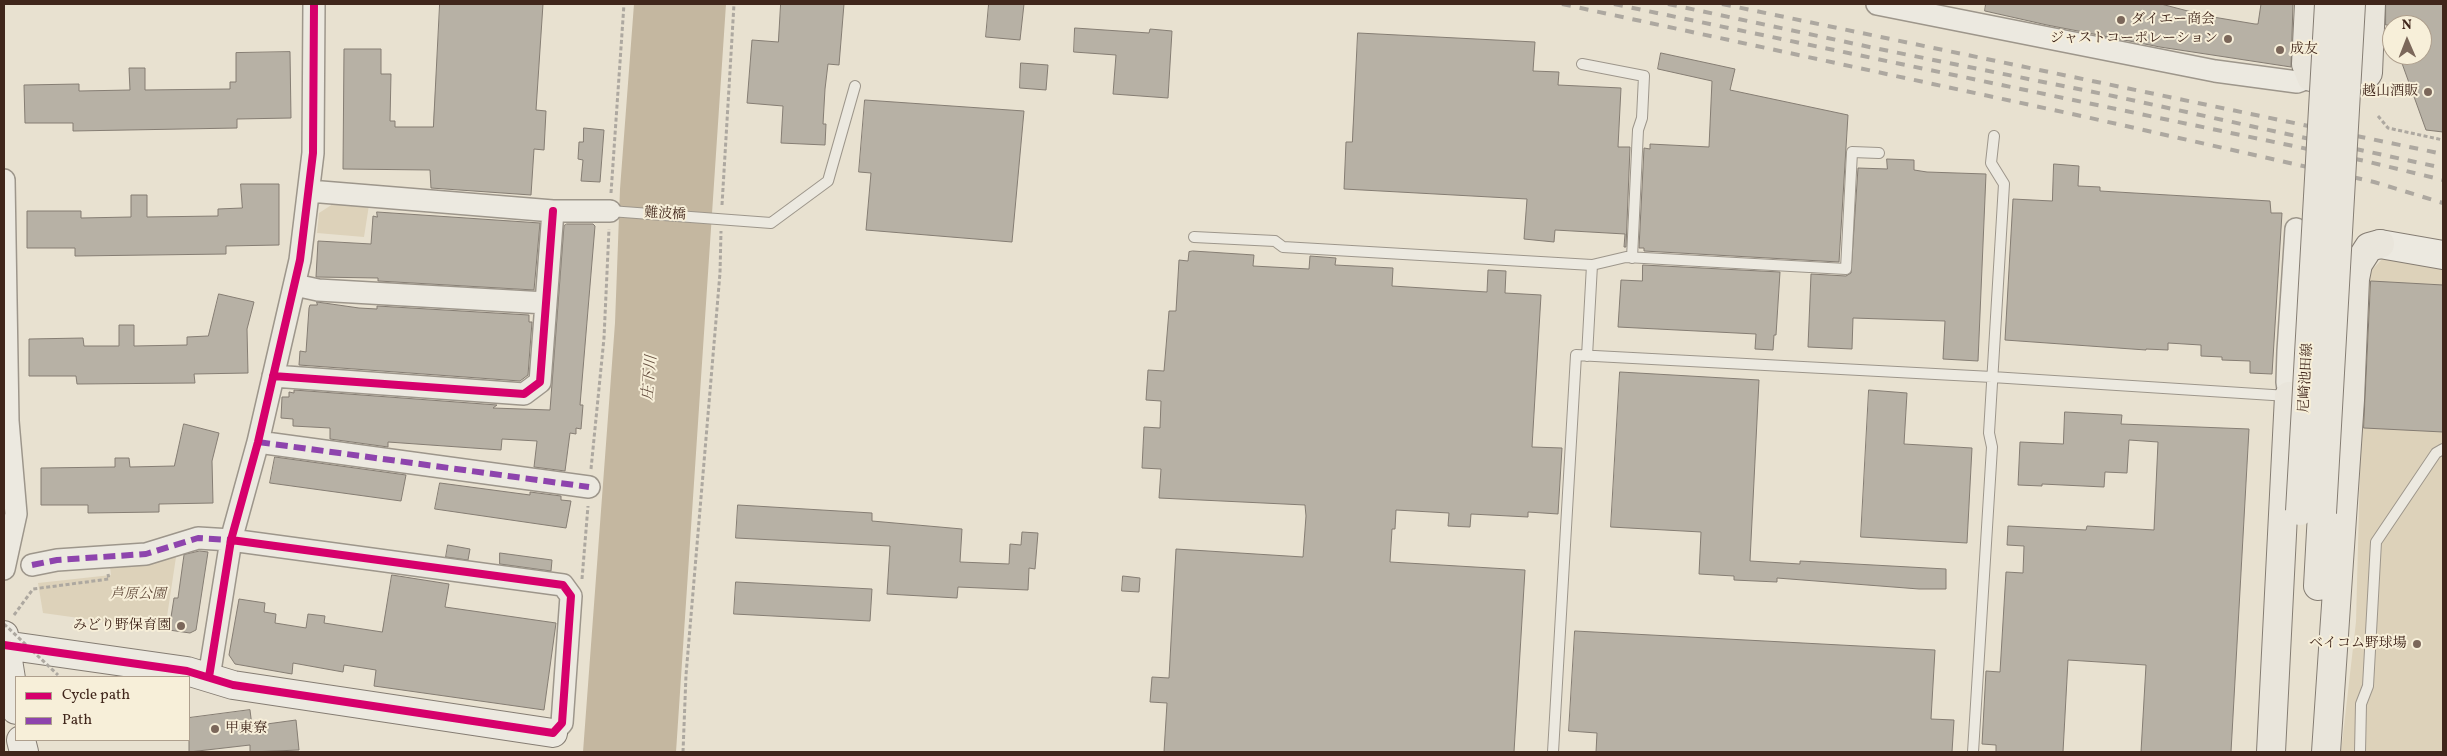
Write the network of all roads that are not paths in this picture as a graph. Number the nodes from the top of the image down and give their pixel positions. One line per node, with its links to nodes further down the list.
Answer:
1 (314, 4): 14 (street)
2 (1877, 4): 7 (street)
3 (2309, 4): 9 (main road)
4 (2330, 4): 33 (main road, 尼崎池田線, bridge)
5 (2351, 4): 33 (main road, 尼崎池田線, bridge)
6 (2371, 4): 9 (main road)
7 (1956, 12): 9 (street)
8 (1582, 64): 21 (lane)
9 (2311, 77)
10 (855, 86): 16 (lane, 難波橋)
11 (1994, 136): 27 (lane)
12 (1879, 153): 21 (lane)
13 (4, 180): 36 (street)
14 (310, 191): 15 (street); 23 (street)
15 (553, 210): 16 (street); 24 (street)
16 (610, 211)
17 (2296, 229): 28 (street)
18 (1194, 237): 22 (lane)
19 (2380, 244): 20 (street); 29 (main road)
20 (2443, 255)
21 (1632, 258): 22 (lane)
22 (1592, 265): 25 (lane)
23 (295, 285): 24 (street); 26 (street)
24 (546, 303): 26 (street)
25 (1587, 356): 27 (lane); 41 (lane)
26 (272, 376): 30 (street)
27 (1992, 377): 28 (lane); 42 (lane)
28 (2289, 396): 29 (main road); 43 (main road)
29 (2350, 400): 46 (main road)
30 (258, 442): 32 (street); 34 (street)
31 (2443, 449): 47 (lane)
32 (589, 487)
33 (2311, 512): 44 (main road, 尼崎池田線); 45 (main road, 尼崎池田線)
34 (231, 540): 35 (street); 38 (street); 40 (street)
35 (32, 564)
36 (4, 569)
37 (4, 634): 38 (street); 39 (street)
38 (208, 678): 40 (street)
39 (15, 704)
40 (553, 733)
41 (1553, 752)
42 (1973, 752)
43 (2271, 752)
44 (2287, 752)
45 (2310, 752)
46 (2326, 752)
47 (2360, 752)

